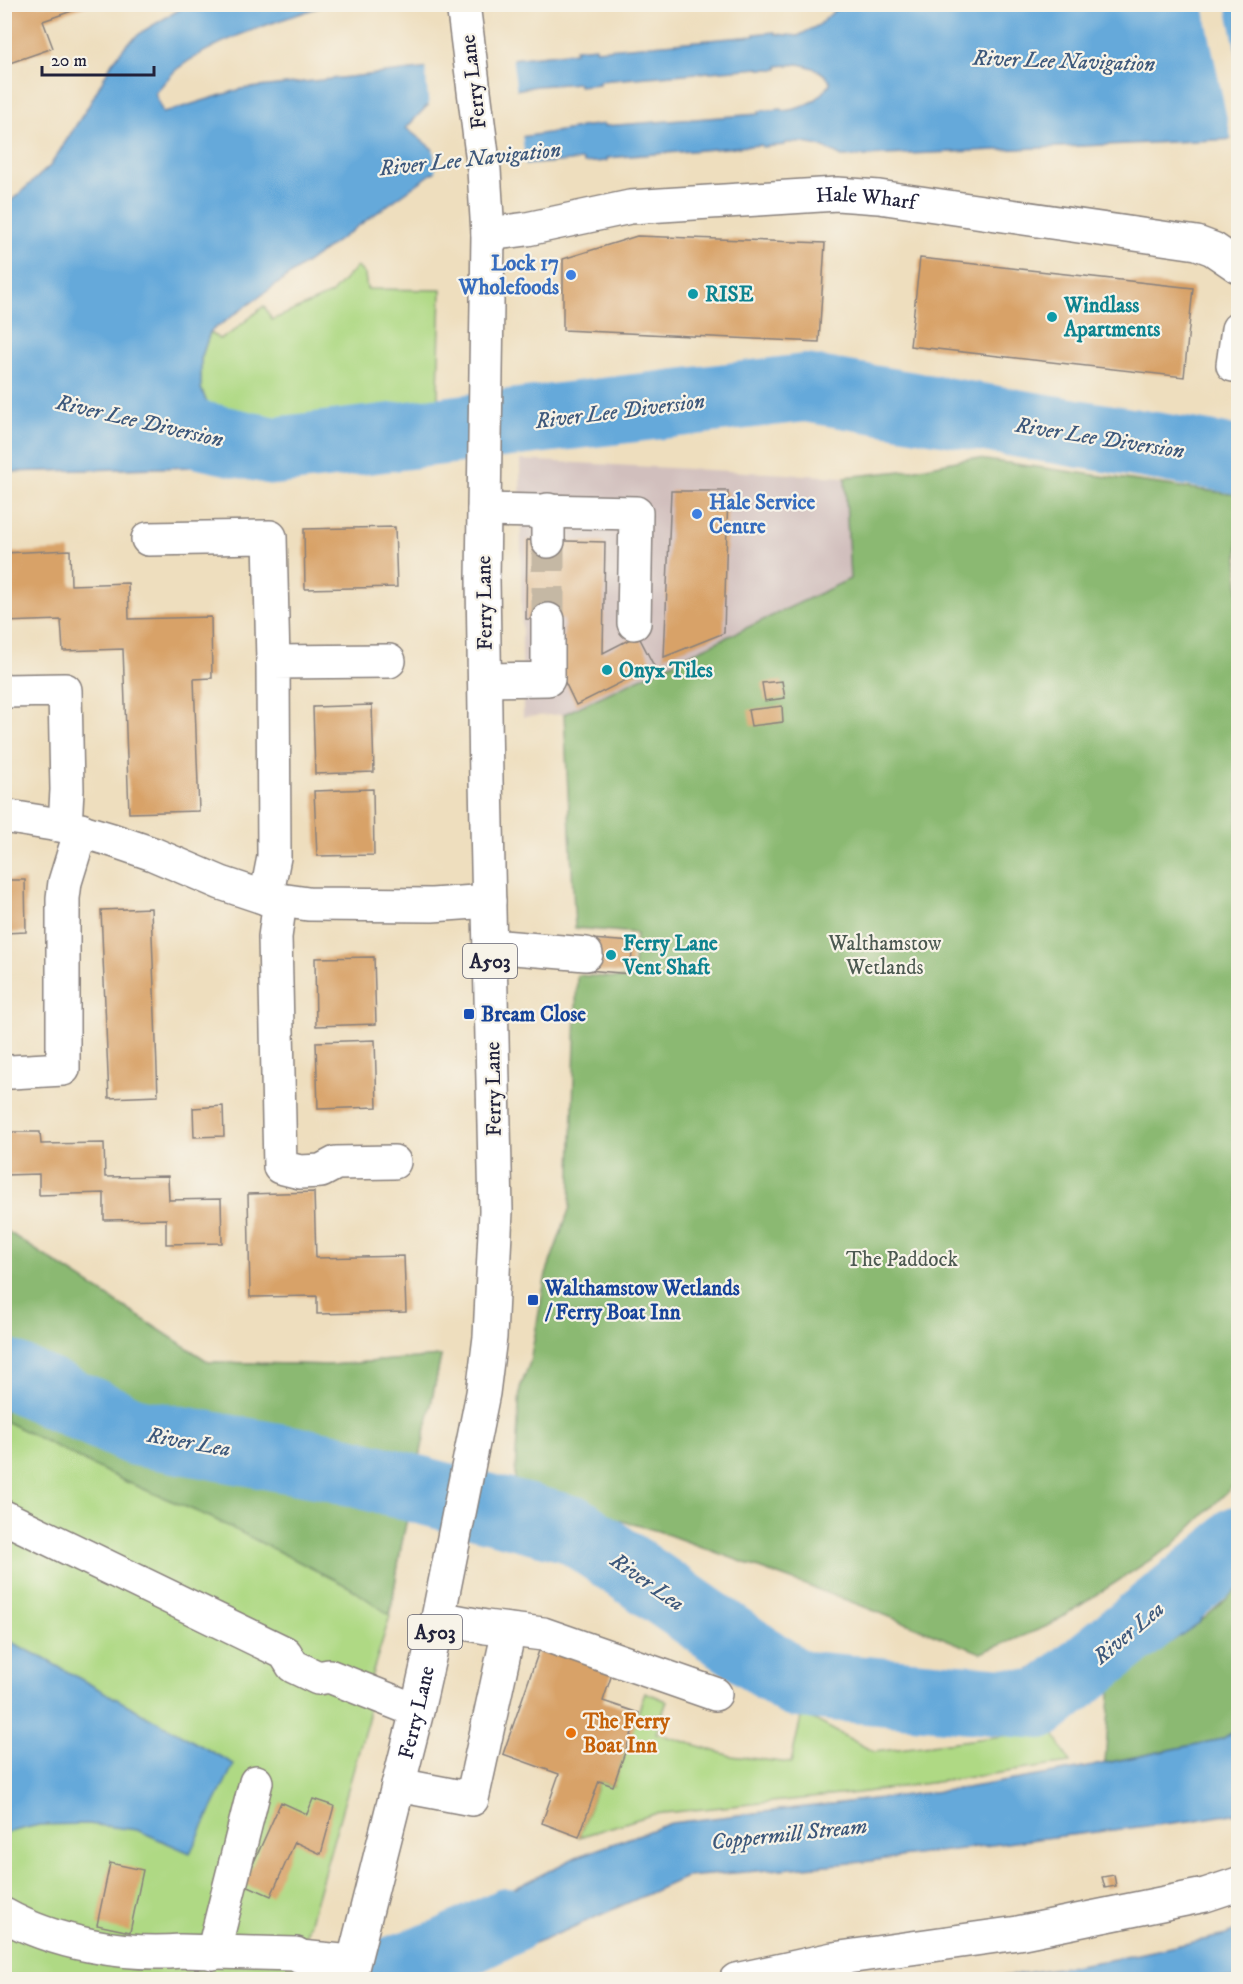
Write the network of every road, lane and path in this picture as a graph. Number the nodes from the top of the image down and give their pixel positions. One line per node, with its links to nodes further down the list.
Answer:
1 (463, 4): 2 (main road, Ferry Lane / A503)
2 (488, 234): 3 (main road, Hale Wharf); 6 (main road, Ferry Lane / A503)
3 (1239, 266)
4 (1239, 329): 5 (main road)
5 (1233, 365)
6 (484, 496): 9 (main road); 12 (main road, Ferry Lane / A503)
7 (148, 539): 11 (main road)
8 (548, 620): 12 (main road)
9 (634, 623)
10 (389, 661): 11 (main road)
11 (273, 662): 16 (main road)
12 (498, 680): 17 (main road, Ferry Lane / A503)
13 (4, 691): 15 (main road)
14 (4, 816): 15 (main road)
15 (73, 828): 16 (main road); 20 (main road)
16 (273, 900): 17 (main road); 21 (main road)
17 (489, 901): 18 (main road, Ferry Lane / A503)
18 (490, 946): 19 (main road); 23 (main road, Ferry Lane / A503)
19 (586, 954)
20 (11, 1072)
21 (394, 1162)
22 (4, 1517): 26 (main road)
23 (438, 1618): 24 (main road); 26 (main road, Ferry Lane / A503)
24 (509, 1630): 25 (main road); 28 (main road)
25 (715, 1694)
26 (417, 1711): 28 (main road, Ferry Lane / A503)
27 (256, 1782): 31 (main road)
28 (398, 1785): 32 (main road, Ferry Lane / A503)
29 (1239, 1884): 33 (main road)
30 (4, 1915): 31 (main road)
31 (213, 1953): 32 (main road)
32 (350, 1971)
33 (736, 1980)

